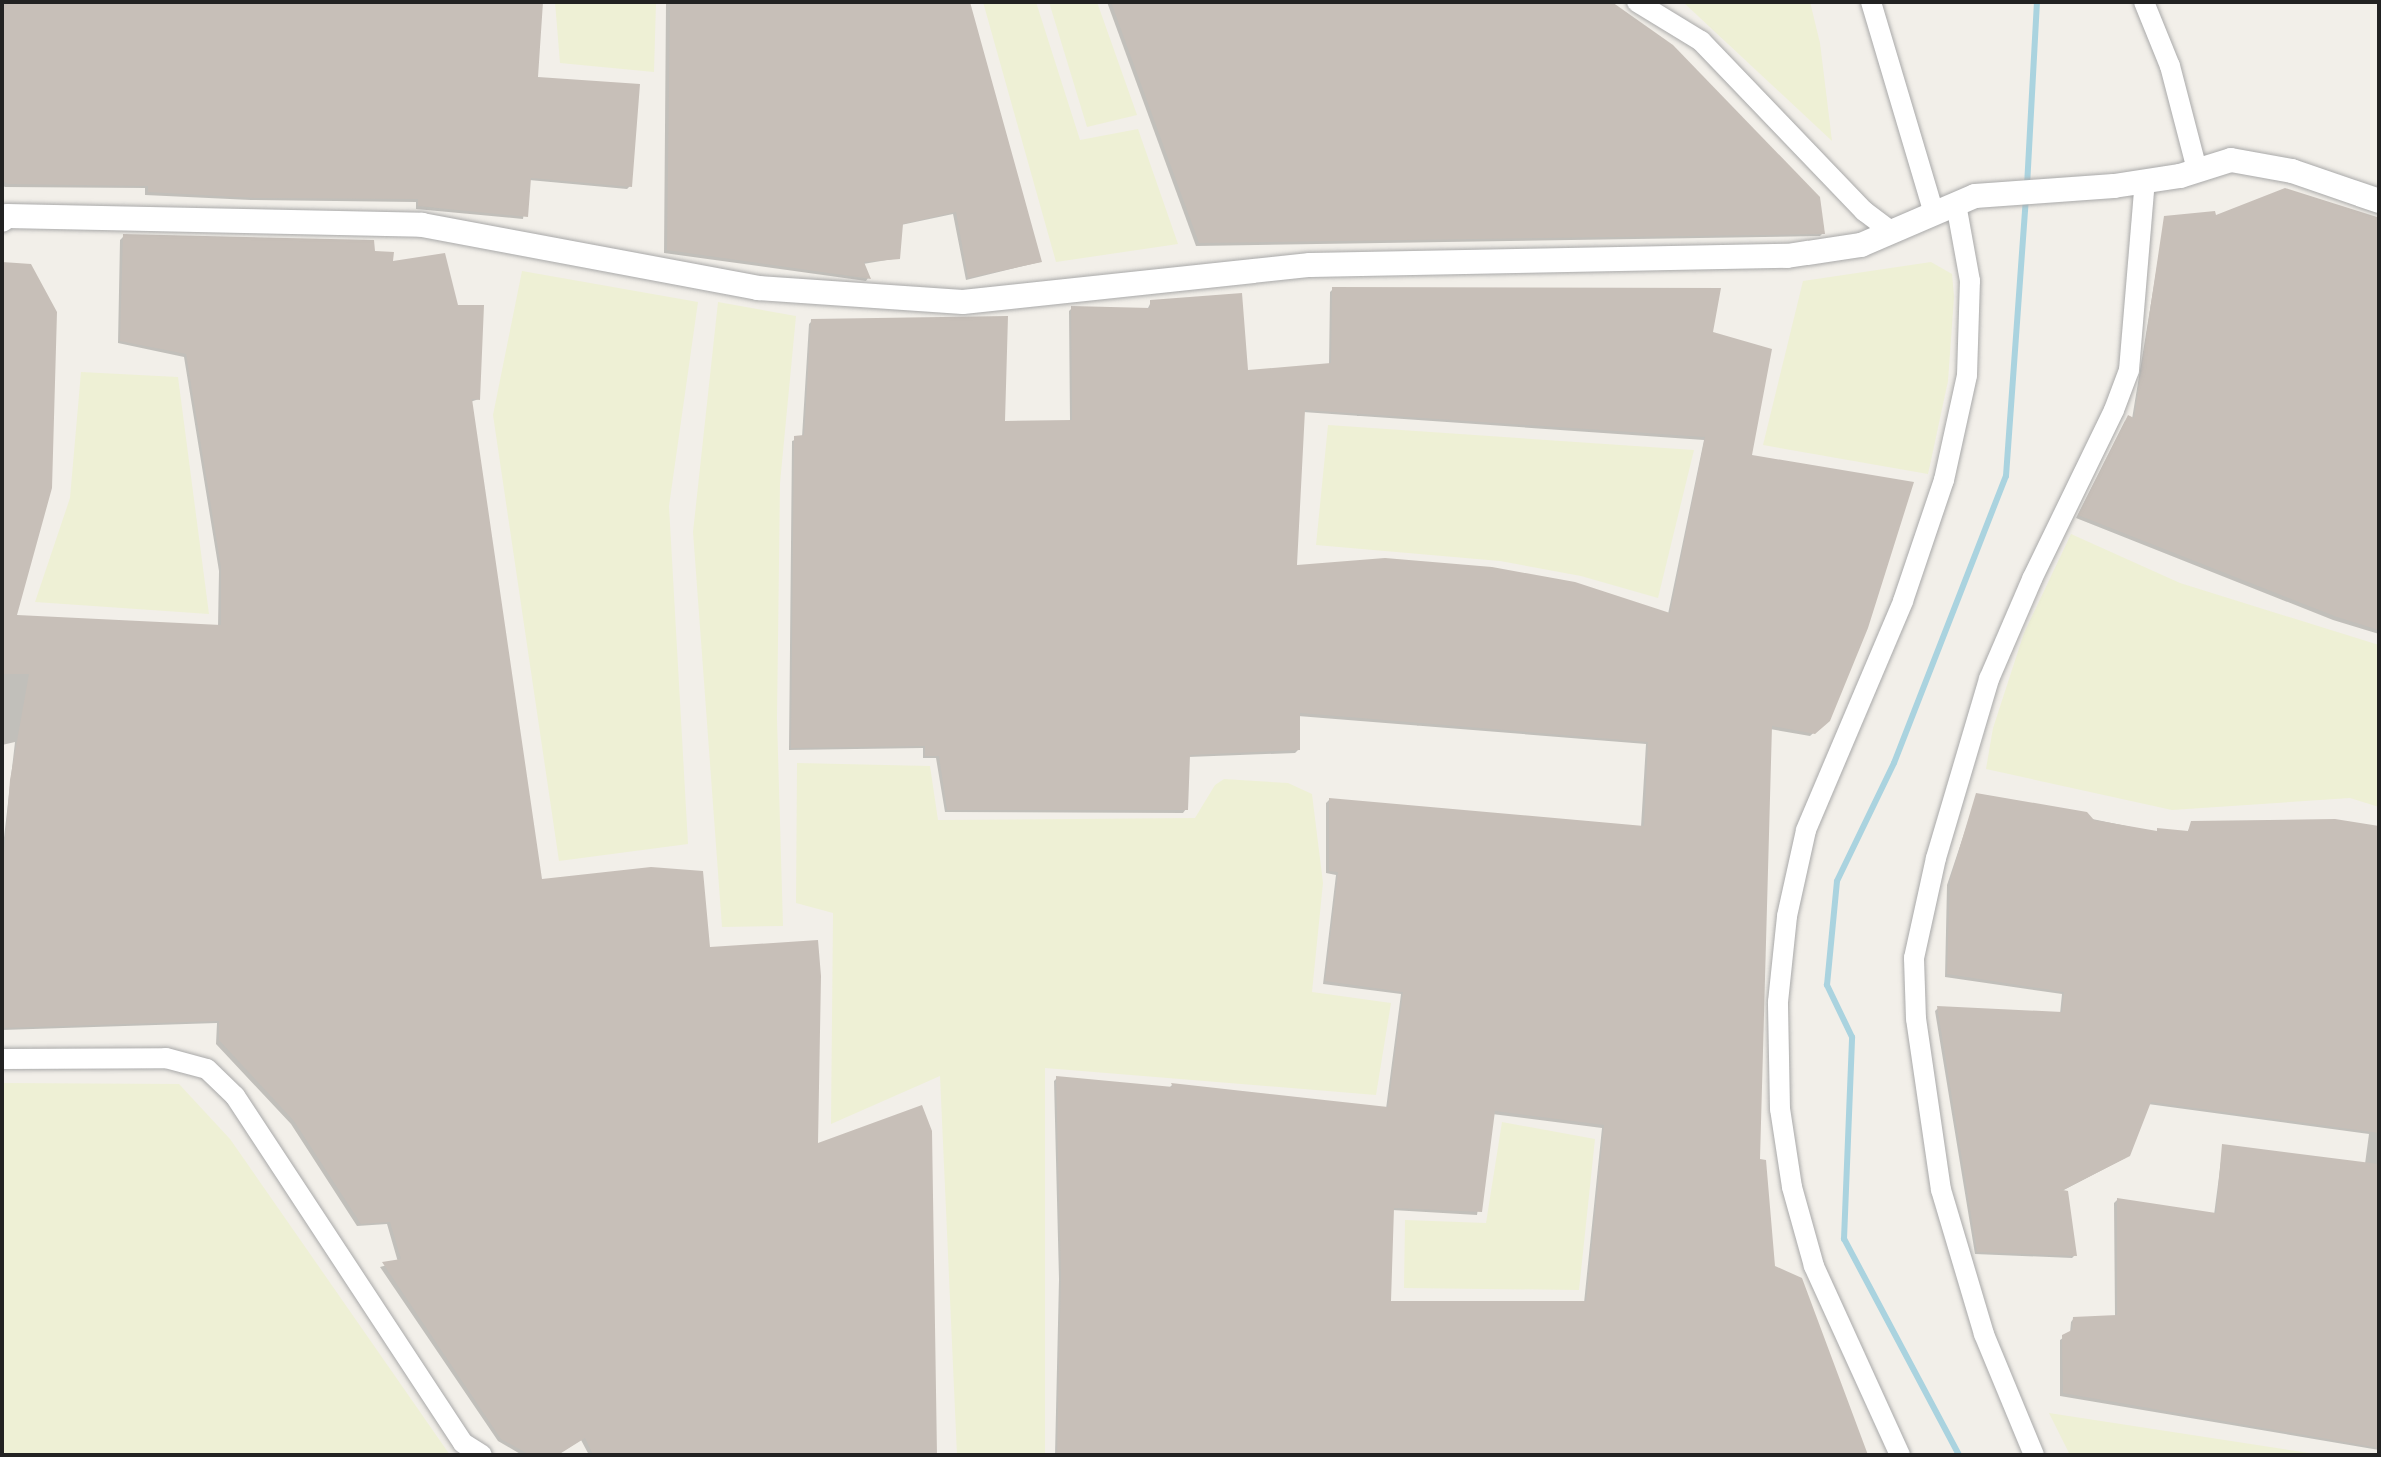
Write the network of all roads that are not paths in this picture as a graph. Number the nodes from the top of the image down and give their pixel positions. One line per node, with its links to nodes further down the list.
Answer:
1 (1637, 2): 9 (street)
2 (1871, 2): 7 (street)
3 (2144, 2): 4 (street)
4 (2197, 170): 5 (street); 6 (street)
5 (2145, 181): 7 (street); 13 (street)
6 (2379, 201)
7 (1955, 205): 9 (street); 12 (street)
8 (4, 216): 9 (street)
9 (1892, 232)
10 (2, 1059): 11 (street)
11 (482, 1455)
12 (1900, 1455)
13 (2034, 1455)

